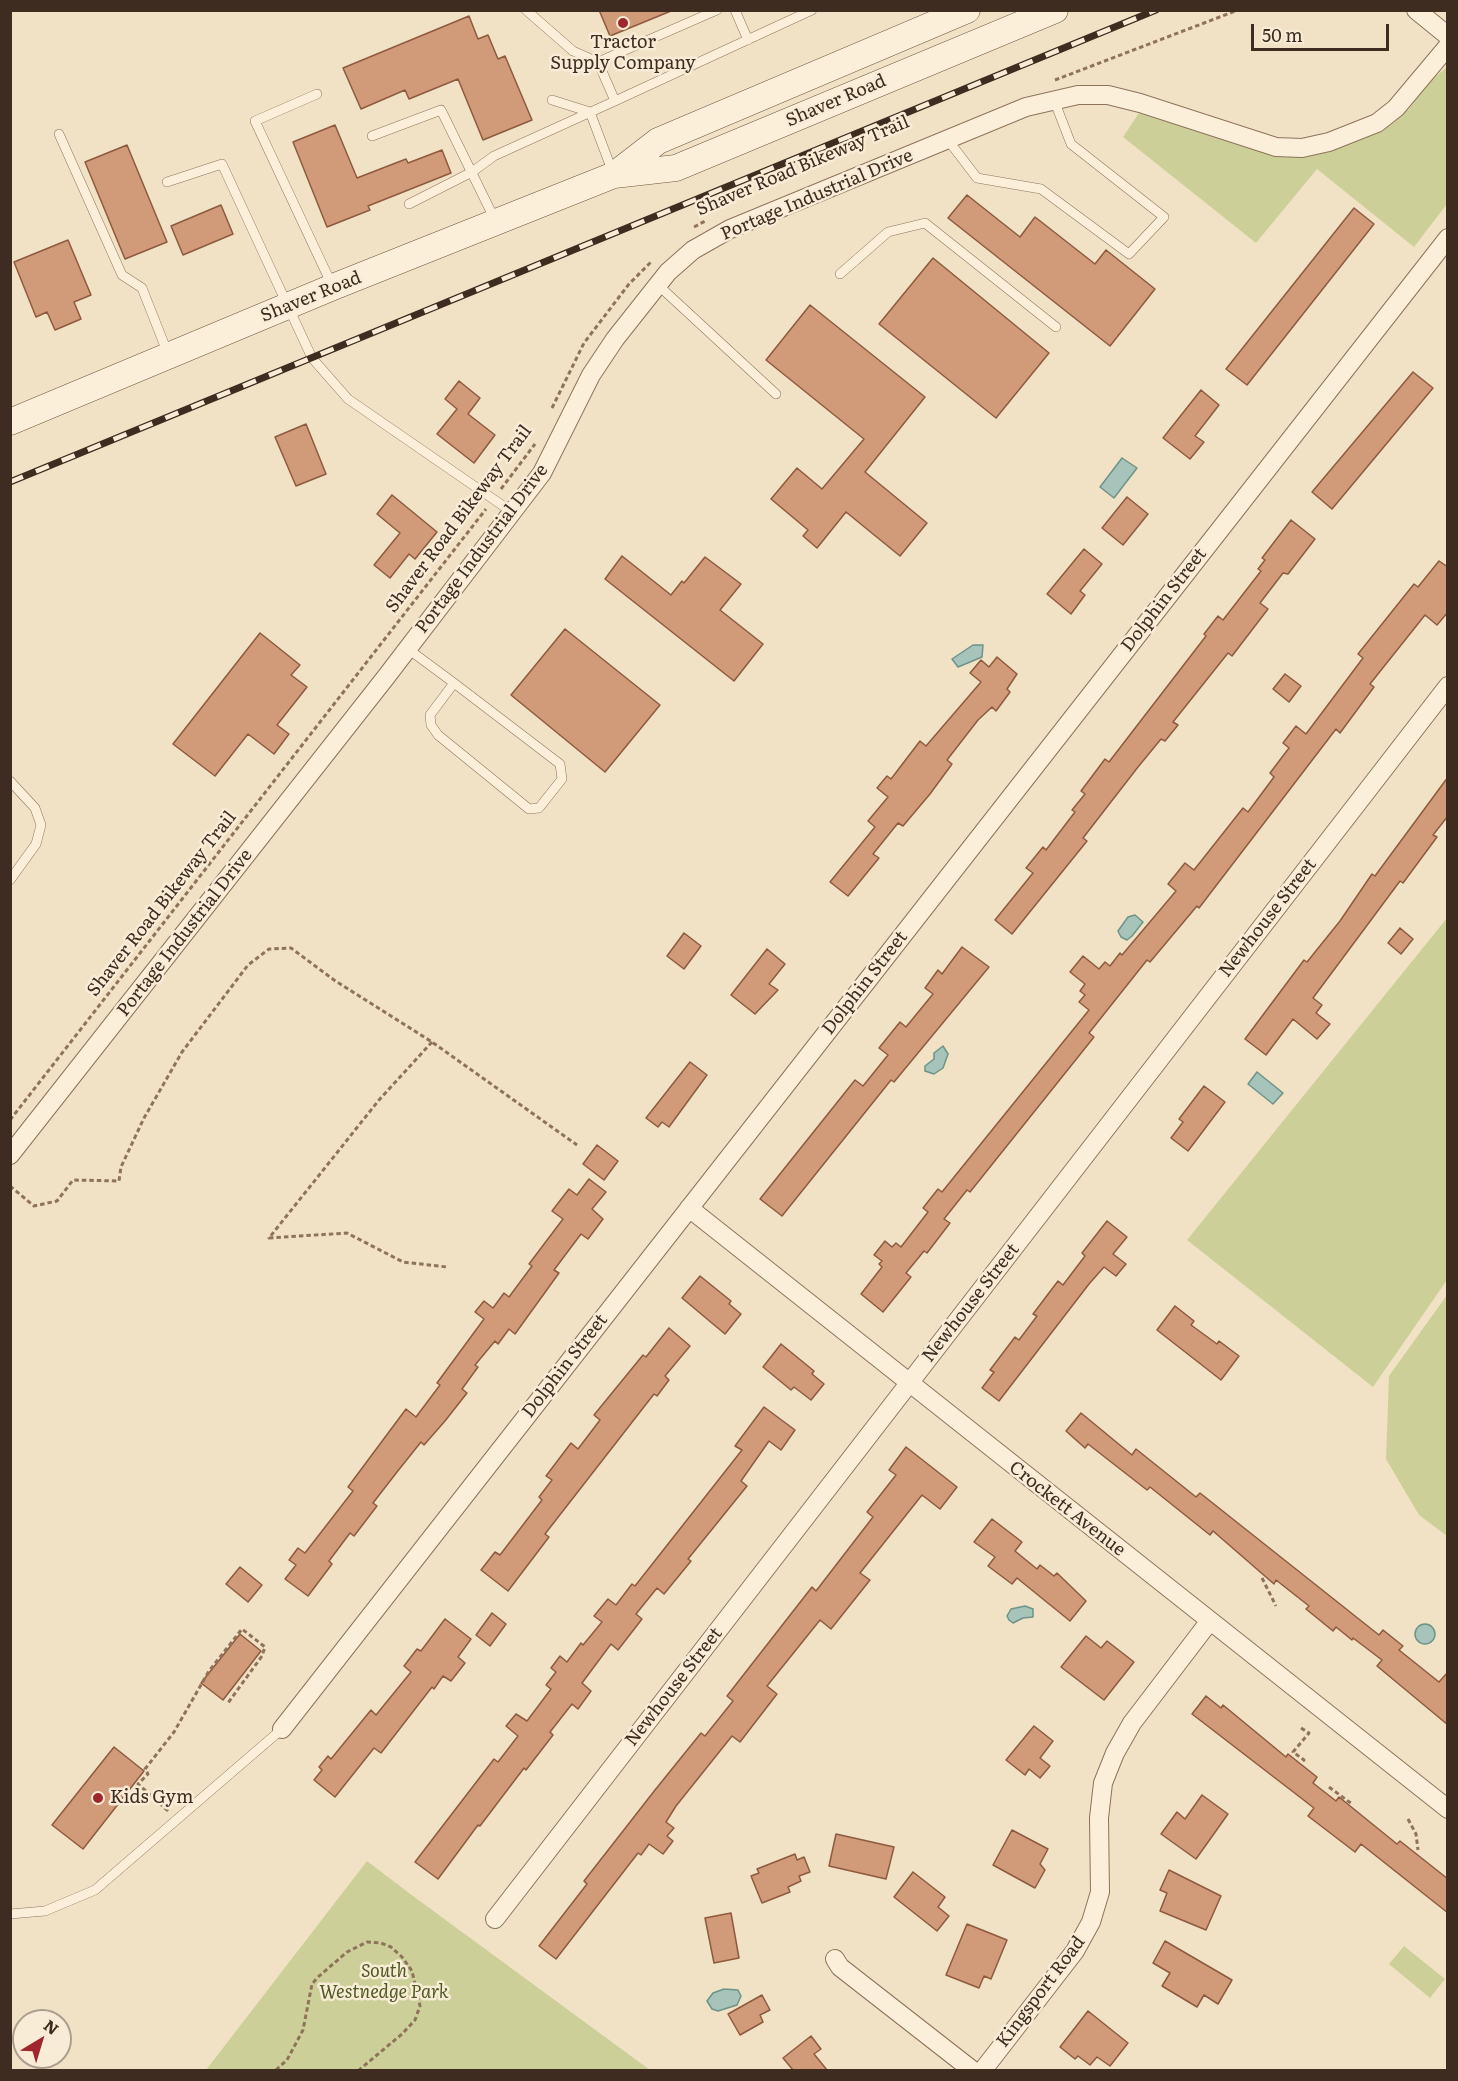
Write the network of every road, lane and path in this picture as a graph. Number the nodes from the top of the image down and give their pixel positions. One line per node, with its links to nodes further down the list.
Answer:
1 (526, 10): 12 (lane)
2 (717, 10): 12 (lane)
3 (735, 10): 10 (lane)
4 (812, 10): 10 (lane)
5 (967, 10): 22 (main road, Shaver Road)
6 (1054, 10): 22 (main road, Shaver Road)
7 (1238, 10): 13 (path)
8 (1426, 14): 9 (street)
9 (1448, 36)
10 (748, 40): 16 (lane)
11 (1448, 46): 13 (street, Portage Industrial Drive)
12 (598, 62): 16 (lane)
13 (1050, 91): 20 (street, Portage Industrial Drive); 20 (lane)
14 (317, 94): 32 (lane)
15 (552, 100): 17 (lane)
16 (615, 101): 17 (lane)
17 (590, 112): 21 (lane); 22 (lane)
18 (59, 134): 35 (lane)
19 (372, 136): 21 (lane)
20 (948, 140): 31 (street, Portage Industrial Drive)
21 (472, 172): 24 (lane); 26 (lane)
22 (614, 175): 26 (main road, Shaver Road)
23 (166, 182): 33 (lane)
24 (409, 204)
25 (711, 218): 27 (path, Shaver Road Bikeway Trail)
26 (496, 222): 32 (main road, Shaver Road)
27 (692, 229)
28 (1448, 238): 52 (street, Dolphin Street)
29 (659, 253): 37 (path, Shaver Road Bikeway Trail)
30 (840, 274): 34 (lane)
31 (658, 285): 36 (lane); 41 (street, Portage Industrial Drive)
32 (333, 287): 33 (main road, Shaver Road)
33 (286, 307): 35 (main road, Shaver Road); 40 (lane)
34 (1056, 327)
35 (169, 356): 38 (main road, Shaver Road)
36 (776, 394)
37 (548, 417)
38 (10, 422)
39 (539, 438): 40 (path, Shaver Road Bikeway Trail)
40 (494, 500): 41 (lane); 48 (path, Shaver Road Bikeway Trail)
41 (512, 512): 42 (street, Portage Industrial Drive)
42 (408, 649): 43 (lane); 50 (street, Portage Industrial Drive)
43 (454, 683): 43 (lane)
44 (1448, 686): 54 (street, Newhouse Street)
45 (10, 781): 46 (lane)
46 (10, 880)
47 (432, 1042): 49 (path); 51 (path); 53 (path)
48 (10, 1120)
49 (577, 1145)
50 (10, 1155)
51 (10, 1186)
52 (689, 1208): 54 (street, Crockett Avenue); 60 (street, Dolphin Street)
53 (447, 1267)
54 (908, 1383): 57 (street, Crockett Avenue); 69 (street, Newhouse Street)
55 (1262, 1578): 56 (path)
56 (1275, 1606)
57 (1209, 1622): 64 (street, Crockett Avenue); 74 (street, Kingsport Road)
58 (228, 1703): 66 (path)
59 (1301, 1728): 61 (path)
60 (282, 1729): 66 (lane)
61 (1302, 1762)
62 (1329, 1787): 63 (path)
63 (1352, 1804)
64 (1448, 1809)
65 (1408, 1819): 67 (path)
66 (178, 1820): 68 (lane)
67 (1418, 1850)
68 (10, 1914)
69 (495, 1919)
70 (835, 1959): 73 (street)
71 (276, 2070): 72 (path)
72 (358, 2070)
73 (972, 2070)
74 (983, 2070)

